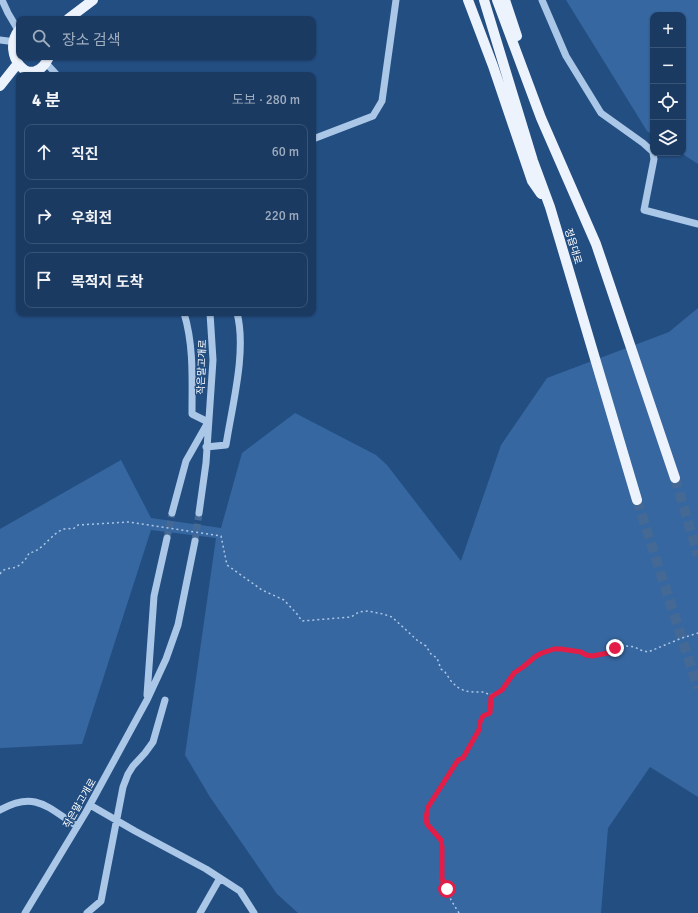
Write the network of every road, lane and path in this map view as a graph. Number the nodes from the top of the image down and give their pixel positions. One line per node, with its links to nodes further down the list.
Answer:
1 (2, 0): 10 (street)
2 (93, 0): 9 (main road)
3 (396, 0): 18 (street)
4 (468, 0): 21 (main road)
5 (484, 0): 21 (main road, 정읍대로)
6 (497, 0): 17 (main road, 정읍대로)
7 (505, 0): 17 (main road)
8 (542, 0): 19 (street)
9 (72, 16)
10 (16, 25)
11 (16, 32): 12 (main road)
12 (4, 41): 14 (main road)
13 (47, 60): 14 (main road); 15 (street)
14 (15, 68): 16 (main road)
15 (55, 72)
16 (0, 86)
17 (540, 118): 28 (main road, 정읍대로)
18 (316, 138)
19 (650, 150)
20 (654, 156): 22 (street)
21 (550, 206): 29 (main road, 정읍대로)
22 (698, 224)
23 (185, 316): 26 (street)
24 (210, 316): 26 (street, 작은말고개로)
25 (238, 316): 27 (street)
26 (208, 422): 27 (street, 작은말고개로); 30 (street, 작은말고개로)
27 (206, 448): 31 (street, 작은말고개로)
28 (674, 478)
29 (637, 500)
30 (172, 513)
31 (199, 513)
32 (167, 538): 37 (street, 작은말고개로)
33 (195, 541): 37 (street, 작은말고개로)
34 (0, 574): 36 (path)
35 (698, 634): 36 (path)
36 (497, 693): 48 (path)
37 (147, 700): 39 (street, 작은말고개로)
38 (165, 700): 41 (street)
39 (90, 805): 41 (street); 42 (street, 작은말고개로)
40 (0, 810): 42 (street)
41 (117, 821): 43 (street); 45 (street)
42 (77, 826): 44 (street, 작은말고개로)
43 (220, 878): 46 (street); 47 (street)
44 (24, 913)
45 (87, 913)
46 (200, 913)
47 (254, 913)
48 (459, 913)

